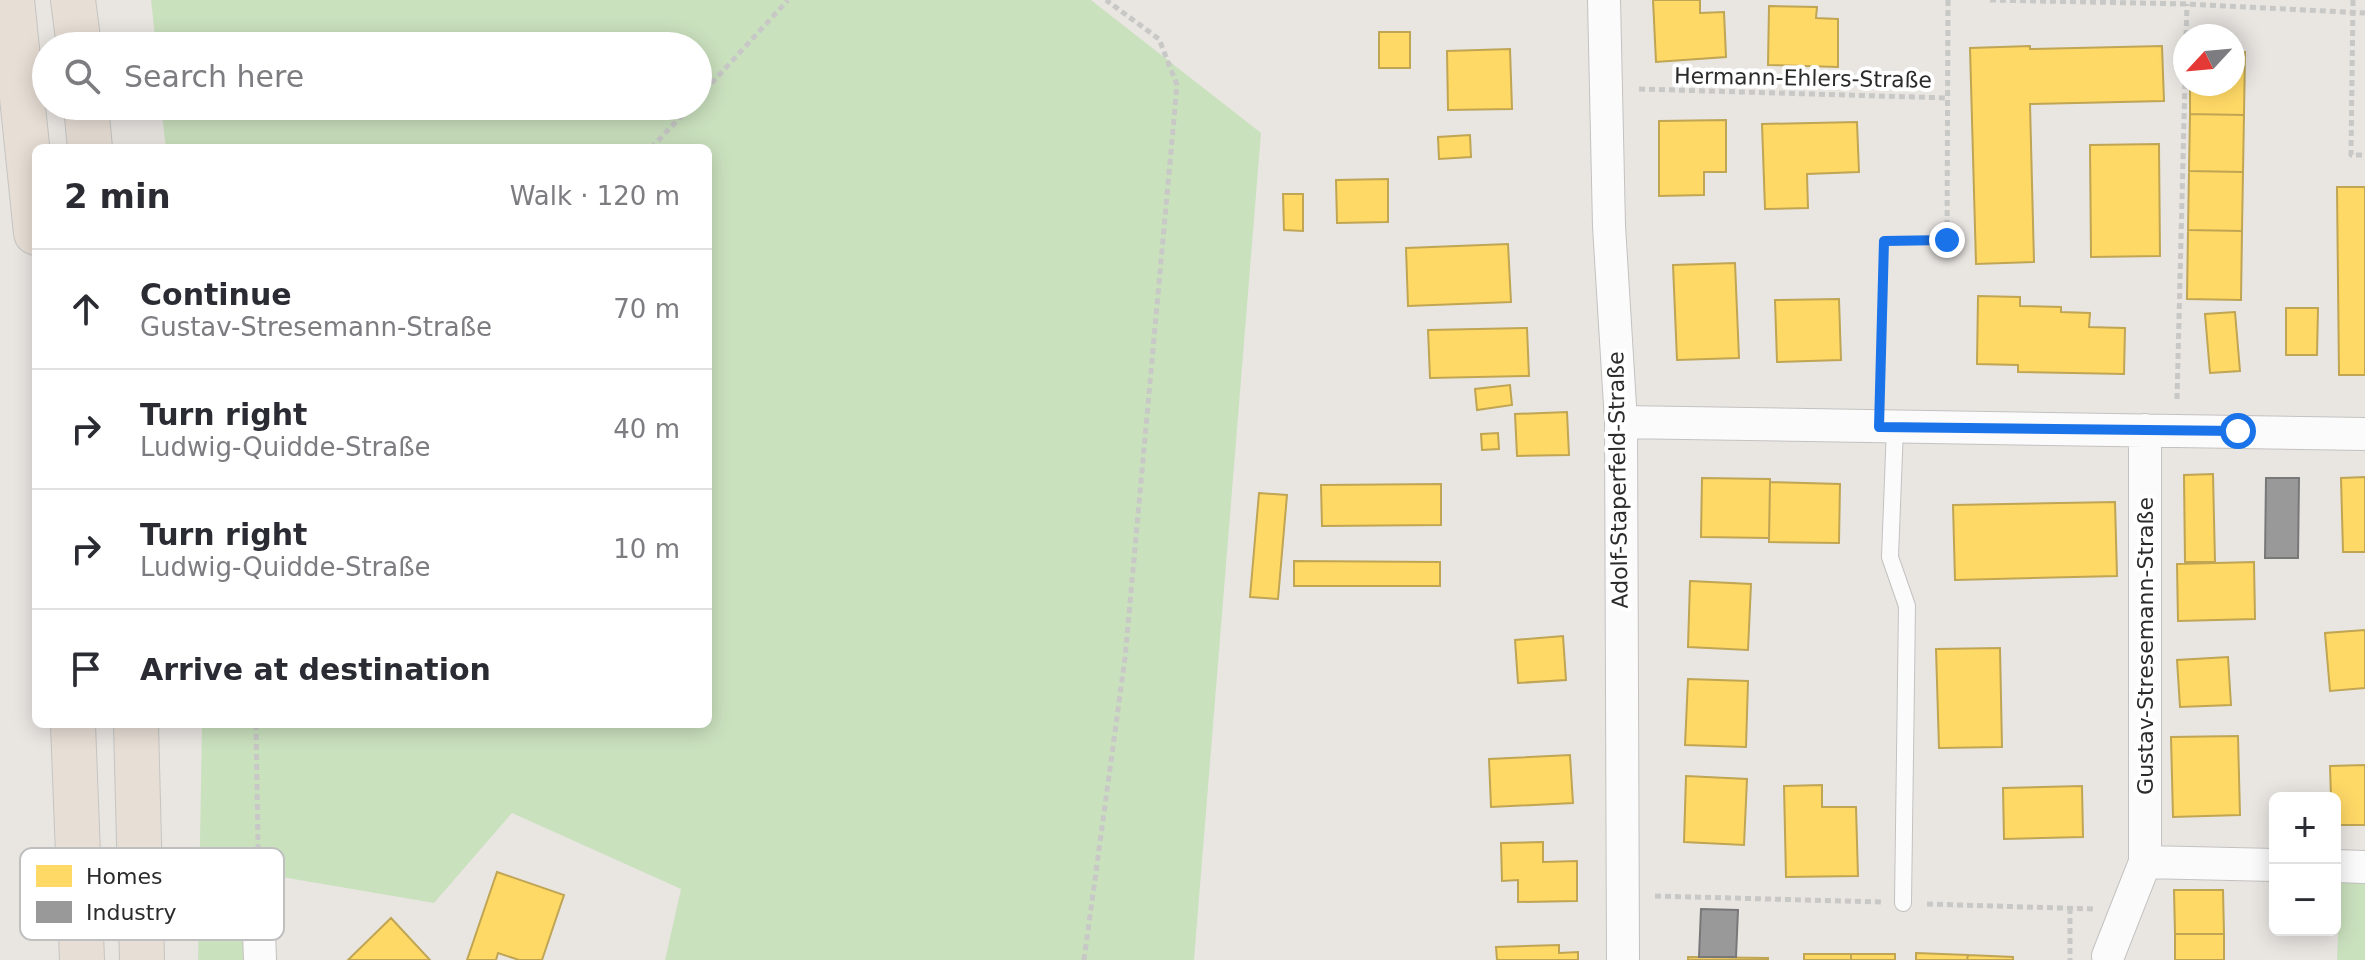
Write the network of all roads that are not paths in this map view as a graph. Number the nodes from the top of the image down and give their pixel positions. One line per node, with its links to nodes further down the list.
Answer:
1 (12, 0): 5 (highway)
2 (1604, 0): 6 (street, Adolf-Staperfeld-Straße)
3 (87, 120): 4 (highway)
4 (90, 144)
5 (32, 194)
6 (1621, 422): 7 (street); 24 (street, Adolf-Staperfeld-Straße)
7 (1887, 427): 8 (street); 18 (lane)
8 (2145, 430): 9 (street); 14 (street, Gustav-Stresemann-Straße)
9 (2365, 434)
10 (73, 728): 12 (highway)
11 (136, 728): 13 (highway)
12 (78, 848)
13 (139, 848)
14 (2145, 862): 15 (street); 21 (street, Gustav-Stresemann-Straße)
15 (2269, 865)
16 (2341, 866): 17 (street)
17 (2365, 867)
18 (1903, 903)
19 (81, 940): 22 (highway)
20 (141, 940): 23 (highway)
21 (2108, 956)
22 (82, 960)
23 (142, 960)
24 (1623, 960)

